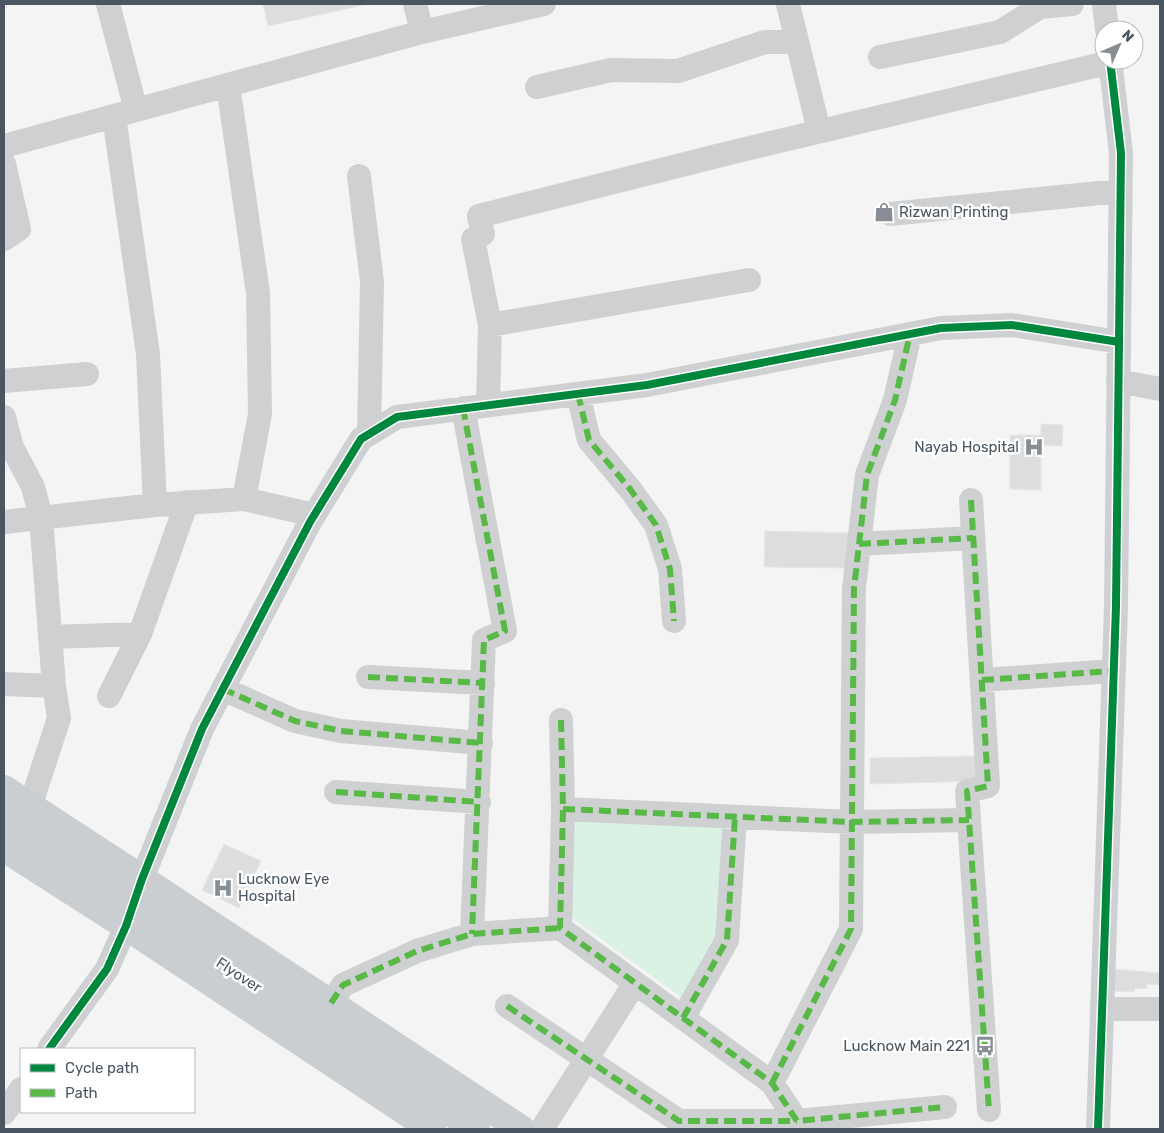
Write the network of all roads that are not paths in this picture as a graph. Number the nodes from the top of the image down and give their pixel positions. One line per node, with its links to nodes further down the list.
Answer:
1 (108, 4): 15 (street)
2 (415, 4): 8 (street)
3 (544, 4): 8 (street)
4 (788, 4): 9 (street)
5 (1072, 4): 10 (street)
6 (1104, 4): 7 (street)
7 (1106, 20)
8 (422, 32): 13 (street)
9 (797, 42): 14 (street); 16 (street)
10 (880, 57)
11 (1094, 65): 16 (street)
12 (1111, 70): 20 (street)
13 (228, 85): 15 (street); 36 (street)
14 (537, 87)
15 (125, 113): 17 (street); 39 (street)
16 (819, 131): 24 (street)
17 (4, 146)
18 (4, 164): 22 (street)
19 (359, 176): 35 (street)
20 (1120, 191): 21 (street); 26 (street)
21 (890, 214)
22 (4, 240)
23 (749, 280): 24 (street)
24 (490, 324): 32 (street)
25 (910, 334): 26 (street); 31 (street); 44 (street)
26 (1119, 342): 28 (street)
27 (87, 374): 29 (street)
28 (1118, 381): 30 (street); 48 (street)
29 (4, 382)
30 (1160, 389)
31 (578, 394): 32 (street); 45 (street)
32 (488, 405): 33 (street)
33 (464, 408): 35 (street); 51 (street)
34 (4, 417): 41 (street)
35 (369, 434): 40 (street)
36 (244, 499): 38 (street); 40 (street)
37 (971, 500): 43 (street)
38 (187, 502): 39 (street); 46 (street)
39 (155, 505): 41 (street)
40 (314, 515): 54 (street)
41 (42, 517): 42 (street); 47 (street)
42 (4, 522)
43 (973, 538): 44 (street); 50 (street)
44 (859, 544): 66 (street)
45 (674, 621)
46 (140, 634): 47 (street); 55 (street)
47 (50, 637): 53 (street)
48 (1114, 671): 50 (street); 75 (street)
49 (368, 677): 51 (street)
50 (982, 680): 65 (street)
51 (483, 682): 57 (street)
52 (4, 684): 53 (street)
53 (54, 686): 61 (street)
54 (223, 689): 57 (street); 68 (street)
55 (109, 696)
56 (561, 720): 62 (street)
57 (481, 743): 60 (street)
58 (4, 790): 61 (main road)
59 (336, 792): 60 (street)
60 (479, 802): 71 (street)
61 (30, 807): 68 (main road)
62 (563, 809): 63 (street); 70 (street)
63 (735, 817): 66 (street); 77 (street)
64 (4, 818): 87 (main road, Flyover)
65 (969, 820): 66 (street); 83 (street)
66 (852, 822): 80 (street)
67 (4, 848): 69 (main road)
68 (142, 879): 69 (street); 73 (main road)
69 (126, 926): 78 (street); 86 (main road)
70 (560, 928): 71 (street); 72 (street)
71 (472, 934): 73 (street)
72 (635, 983): 77 (street); 79 (street)
73 (331, 1003): 88 (main road)
74 (507, 1006): 79 (street)
75 (1102, 1009): 76 (street); 90 (street)
76 (1160, 1009)
77 (683, 1018): 80 (street)
78 (50, 1048)
79 (586, 1059): 85 (street); 89 (street)
80 (772, 1083): 85 (street)
81 (20, 1089): 84 (street)
82 (945, 1107): 85 (street)
83 (989, 1110)
84 (4, 1113)
85 (797, 1121)
86 (432, 1129)
87 (476, 1129)
88 (521, 1129)
89 (542, 1129)
90 (1098, 1129)

